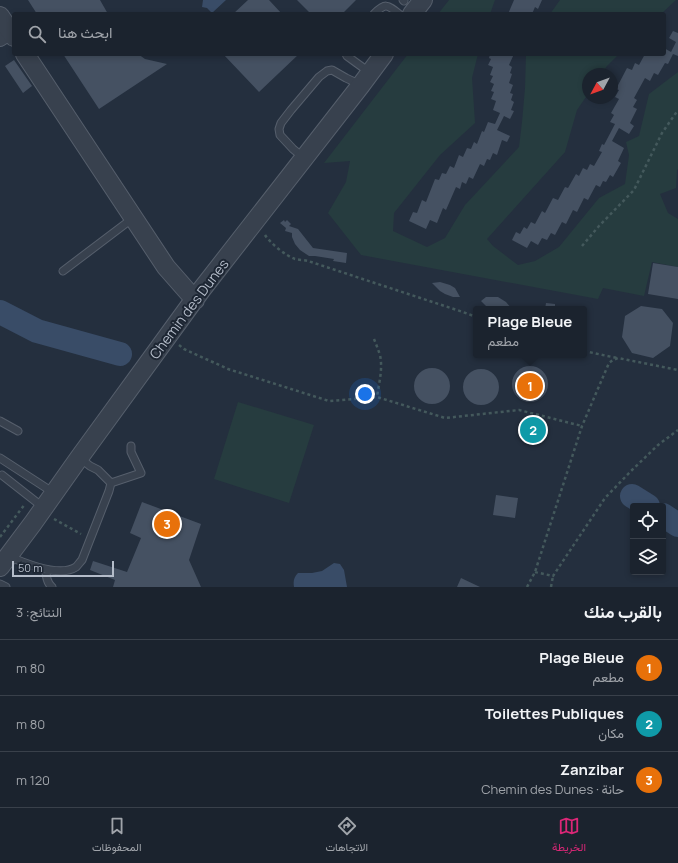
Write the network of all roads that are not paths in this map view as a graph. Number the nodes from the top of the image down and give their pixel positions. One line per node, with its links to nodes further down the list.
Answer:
1 (423, 0): 2 (street)
2 (407, 5)
3 (376, 12): 4 (lane)
4 (395, 12)
5 (0, 16): 6 (street)
6 (8, 36)
7 (26, 56): 12 (street)
8 (348, 56): 10 (lane)
9 (383, 56): 10 (street, Chemin des Dunes)
10 (366, 79): 11 (street, Chemin des Dunes); 11 (lane)
11 (305, 158): 14 (street, Chemin des Dunes)
12 (134, 218): 13 (lane); 14 (street)
13 (63, 271)
14 (195, 300): 19 (street, Chemin des Dunes)
15 (0, 421): 16 (lane)
16 (18, 431)
17 (131, 446): 21 (lane)
18 (0, 458): 22 (lane)
19 (79, 458): 21 (lane); 22 (street, Chemin des Dunes)
20 (2, 475): 23 (lane)
21 (111, 483): 25 (lane)
22 (54, 493): 23 (street, Chemin des Dunes)
23 (48, 513): 24 (street, Chemin des Dunes)
24 (4, 558): 25 (lane)
25 (46, 570): 28 (lane)
26 (0, 584): 27 (lane)
27 (6, 587)
28 (52, 587)

